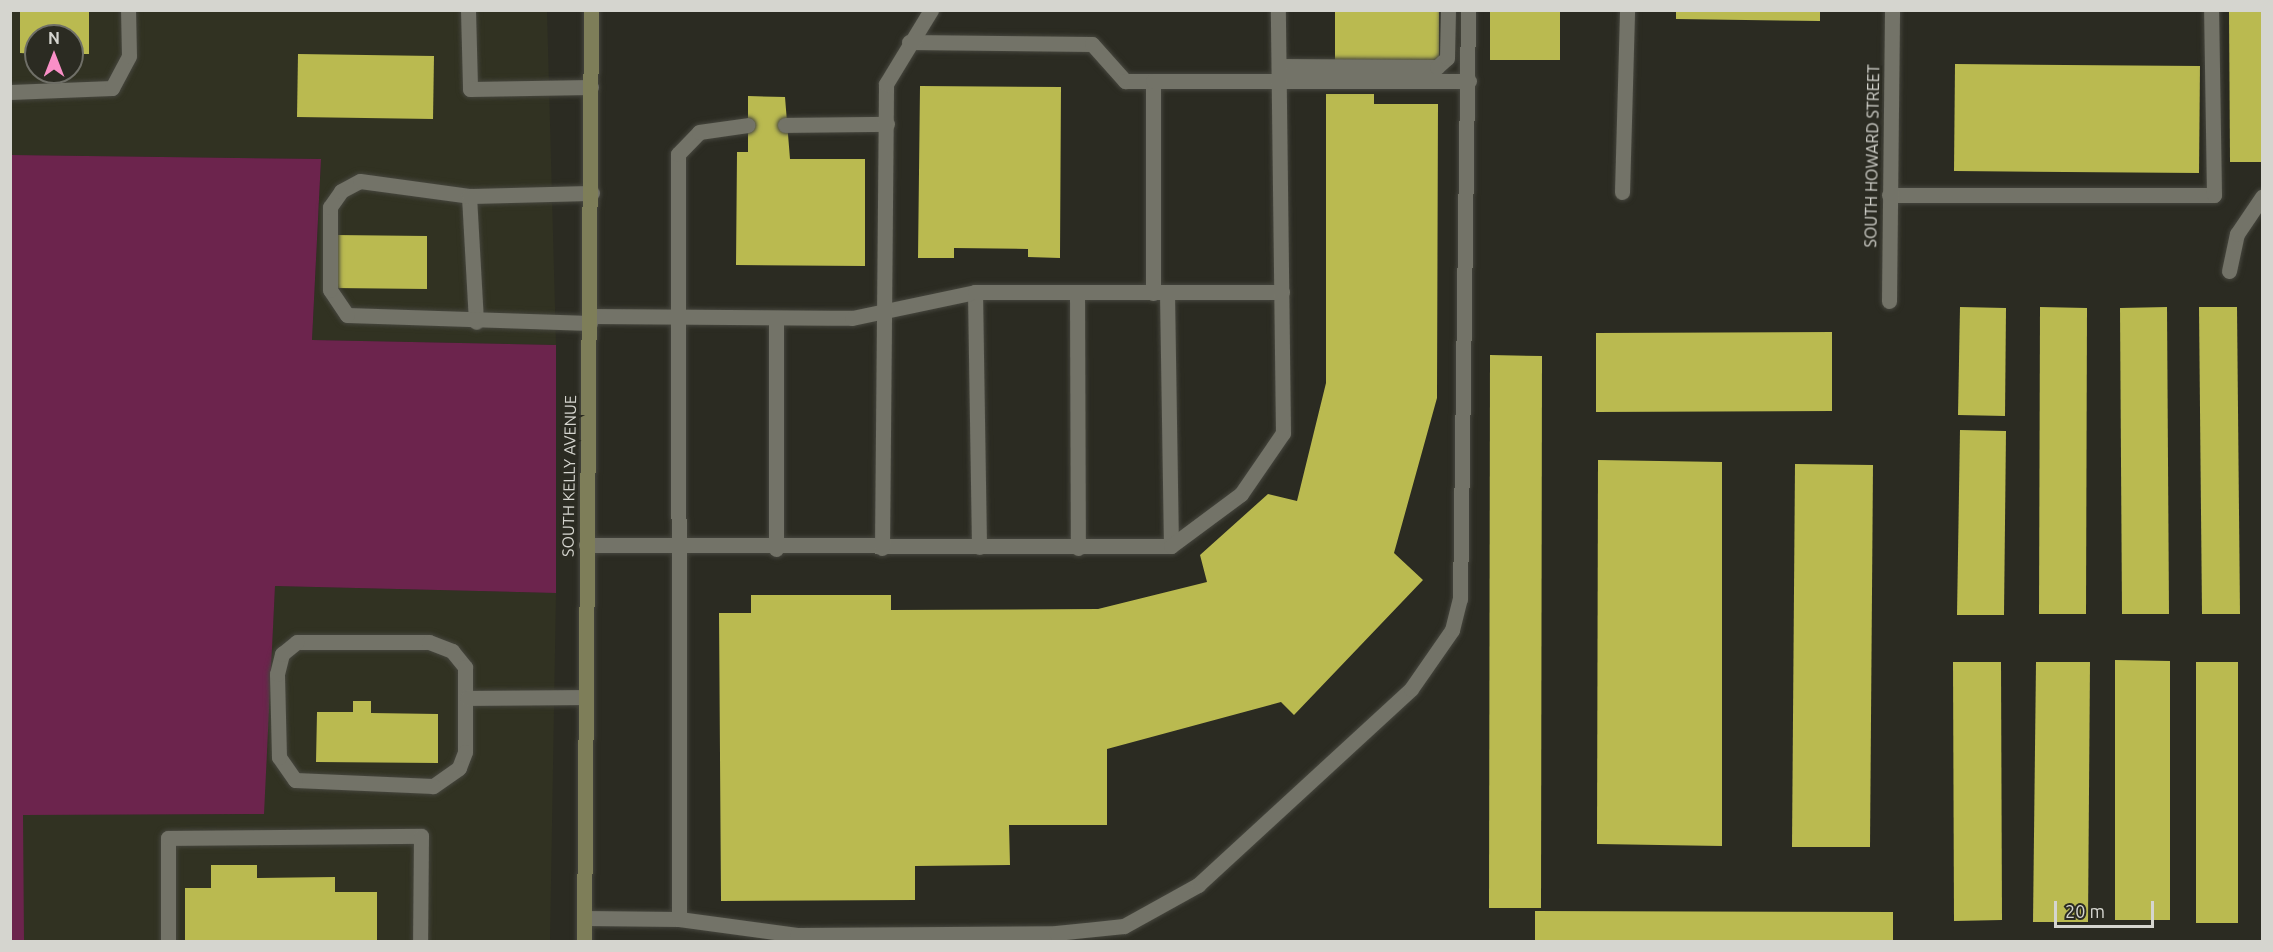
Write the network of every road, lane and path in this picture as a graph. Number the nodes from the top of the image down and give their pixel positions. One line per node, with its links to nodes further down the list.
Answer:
1 (128, 10): 16 (street)
2 (468, 10): 15 (street)
3 (591, 10): 15 (main road, SOUTH KELLY AVENUE)
4 (931, 10): 11 (street)
5 (1278, 10): 12 (street)
6 (1448, 10): 12 (street)
7 (1468, 10): 14 (street)
8 (1627, 10): 20 (street)
9 (1892, 10): 22 (street, SOUTH HOWARD STREET)
10 (2211, 10): 22 (street)
11 (909, 42): 13 (street); 17 (street)
12 (1280, 73): 13 (street); 14 (street); 27 (street)
13 (1153, 81): 29 (street)
14 (1469, 81): 46 (street)
15 (591, 87): 21 (main road, SOUTH KELLY AVENUE)
16 (10, 92)
17 (886, 124): 19 (street); 31 (street)
18 (748, 125): 34 (street)
19 (785, 125)
20 (1622, 192)
21 (592, 193): 23 (street); 33 (main road, SOUTH KELLY AVENUE)
22 (1889, 195): 30 (street, SOUTH HOWARD STREET)
23 (469, 196): 35 (street); 35 (street)
24 (2262, 197): 25 (street)
25 (2229, 270)
26 (975, 292): 28 (street); 31 (street); 38 (street)
27 (1282, 292): 29 (street); 37 (street)
28 (1077, 293): 29 (street); 40 (street)
29 (1160, 293): 37 (street)
30 (1889, 301)
31 (880, 315): 32 (street); 39 (street)
32 (776, 319): 34 (street); 42 (street)
33 (590, 320): 34 (street); 35 (street); 36 (main road, SOUTH KELLY AVENUE)
34 (676, 321): 41 (street)
35 (476, 322)
36 (586, 545): 41 (street); 43 (main road, SOUTH KELLY AVENUE)
37 (1171, 546): 40 (street)
38 (979, 547): 39 (street); 40 (street)
39 (882, 548): 42 (street)
40 (1078, 548)
41 (678, 549): 42 (street); 46 (street)
42 (776, 549)
43 (584, 697): 44 (street); 45 (main road, SOUTH KELLY AVENUE)
44 (467, 698): 44 (street)
45 (584, 918): 46 (street); 49 (main road, SOUTH KELLY AVENUE)
46 (679, 919)
47 (168, 942): 48 (street)
48 (420, 942)
49 (584, 942)

